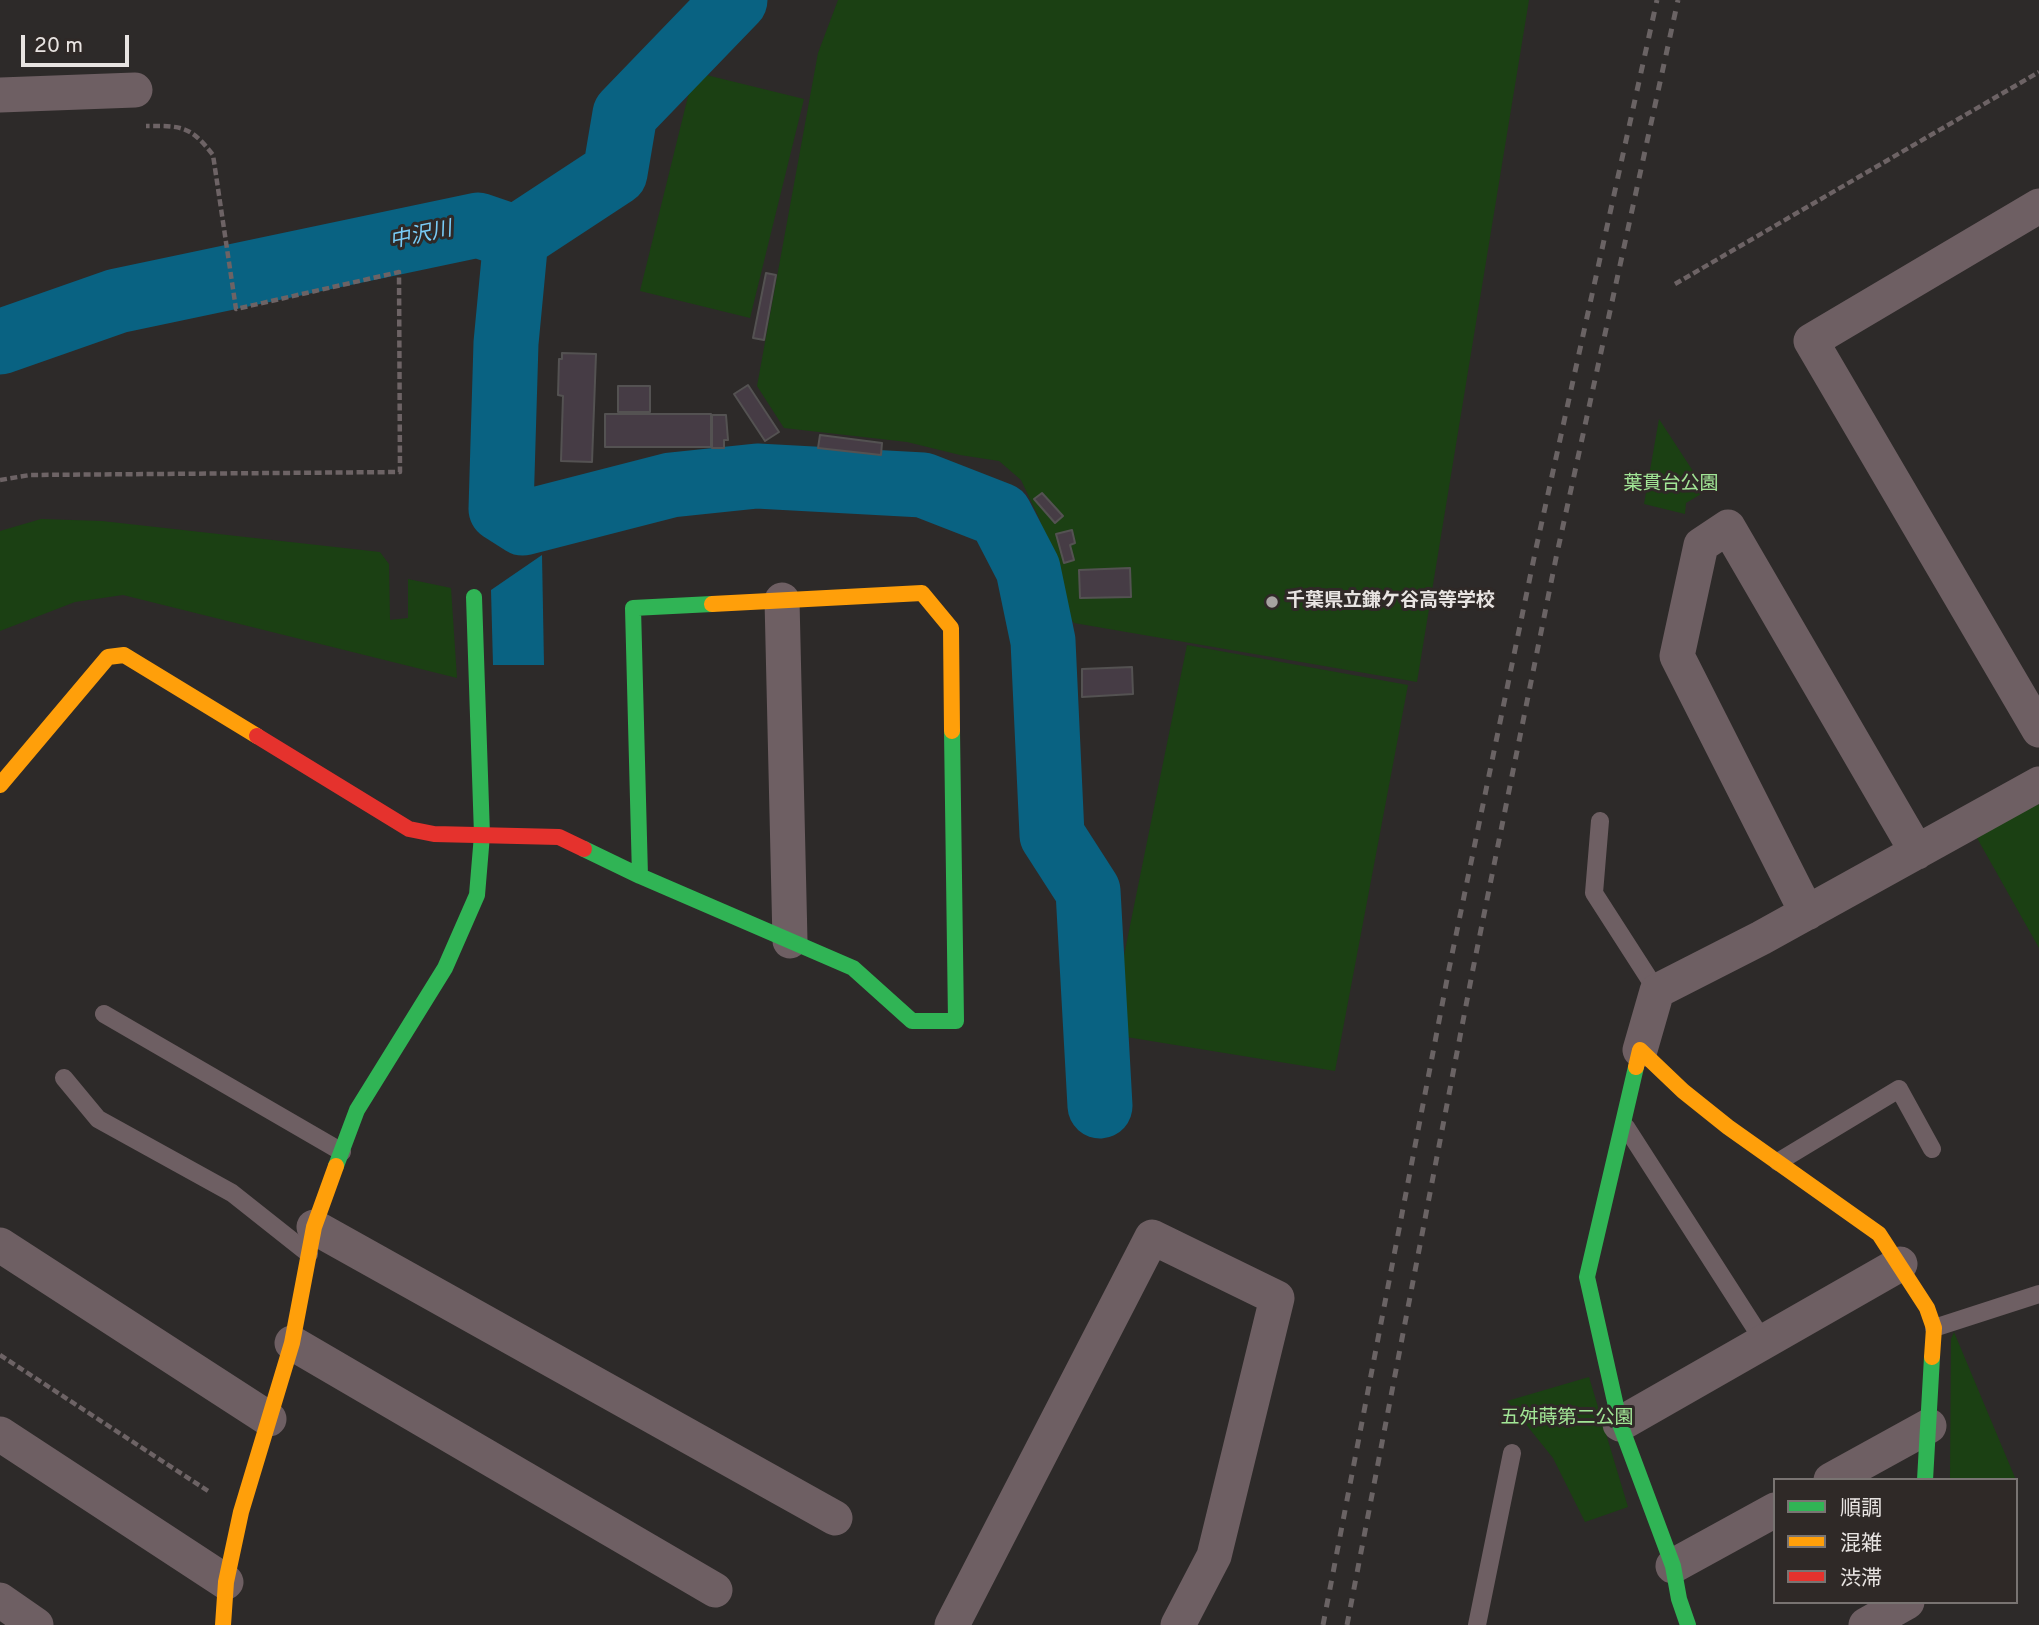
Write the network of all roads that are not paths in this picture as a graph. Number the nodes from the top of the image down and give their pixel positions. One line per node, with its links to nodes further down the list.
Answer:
1 (135, 90): 2 (street)
2 (0, 95)
3 (2039, 206): 6 (street)
4 (474, 597): 10 (street)
5 (782, 600): 12 (street); 14 (street); 14 (street)
6 (2039, 730)
7 (2039, 784): 11 (street)
8 (0, 785): 10 (street)
9 (1600, 821): 15 (lane)
10 (482, 835): 12 (street); 21 (street)
11 (1917, 852): 13 (street); 13 (street)
12 (640, 876): 14 (street)
13 (1807, 913): 15 (street)
14 (790, 941)
15 (1657, 991): 17 (street)
16 (104, 1014): 21 (lane)
17 (1640, 1050): 19 (street); 22 (street)
18 (64, 1078): 23 (lane)
19 (1623, 1121): 28 (lane); 31 (street)
20 (1932, 1149): 22 (lane)
21 (342, 1152): 23 (street)
22 (1778, 1162): 25 (street)
23 (312, 1240): 29 (street); 38 (street)
24 (0, 1245): 30 (street)
25 (1900, 1264): 27 (street); 28 (street)
26 (2039, 1294): 27 (lane)
27 (1934, 1328): 32 (street)
28 (1764, 1342): 31 (street)
29 (292, 1343): 30 (street); 41 (street)
30 (269, 1419): 40 (street)
31 (1620, 1424): 39 (street)
32 (1929, 1426): 35 (street); 36 (street)
33 (0, 1434): 40 (street)
34 (1512, 1453): 49 (lane)
35 (1834, 1478)
36 (1925, 1478)
37 (1773, 1511): 39 (street)
38 (835, 1518)
39 (1673, 1566): 50 (street)
40 (226, 1582): 45 (street)
41 (715, 1590)
42 (0, 1600): 46 (street)
43 (1904, 1604): 51 (street)
44 (1916, 1604): 52 (street)
45 (225, 1624)
46 (36, 1625)
47 (952, 1625): 48 (street)
48 (1178, 1625)
49 (1477, 1625)
50 (1688, 1625)
51 (1866, 1625)
52 (1918, 1625)

